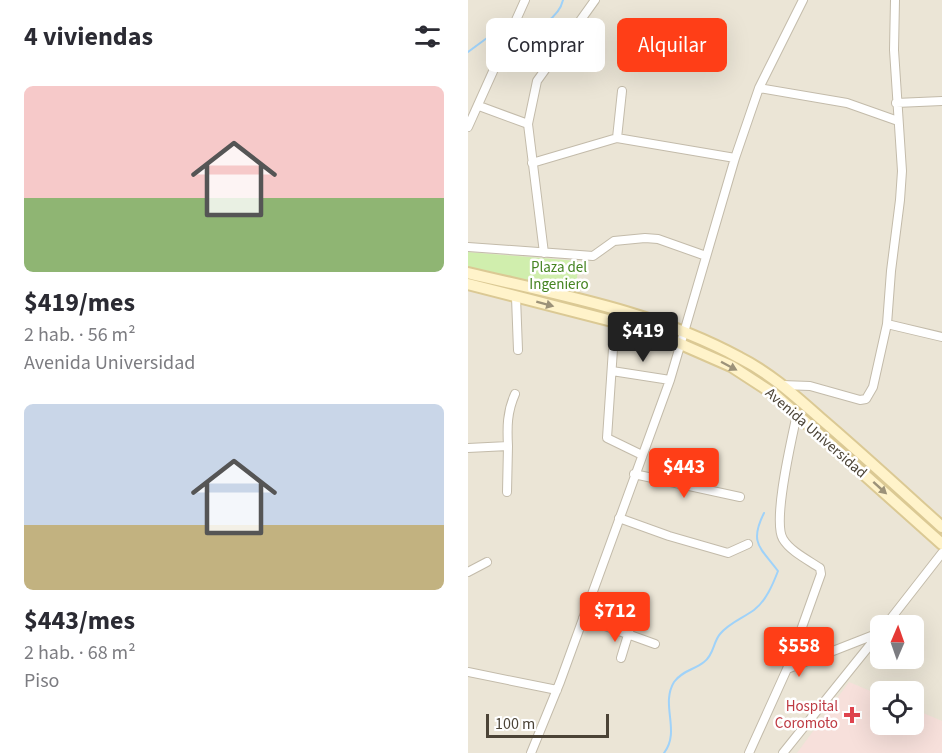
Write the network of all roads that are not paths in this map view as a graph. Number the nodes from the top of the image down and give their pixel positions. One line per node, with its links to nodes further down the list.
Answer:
1 (525, 0): 9 (street)
2 (595, 0): 11 (street)
3 (803, 0): 5 (street)
4 (895, 0): 8 (street)
5 (759, 88): 10 (street); 14 (street)
6 (622, 91): 13 (street)
7 (942, 101): 8 (street)
8 (896, 104): 10 (street)
9 (479, 106): 11 (street); 12 (street)
10 (898, 121): 22 (street)
11 (528, 124): 15 (street)
12 (468, 127)
13 (617, 138): 14 (street); 15 (street)
14 (735, 158): 18 (street)
15 (532, 163): 17 (street)
16 (468, 247): 17 (street)
17 (544, 253): 18 (street)
18 (706, 256): 23 (street)
19 (468, 273): 23 (street, Avenida Universidad)
20 (468, 284): 21 (street, Avenida Universidad)
21 (516, 297): 25 (street, Avenida Universidad, one-way to 25); 27 (street)
22 (887, 324): 24 (street); 30 (street)
23 (684, 331): 25 (street); 30 (street, Avenida Universidad)
24 (942, 337)
25 (680, 342): 29 (street); 32 (street, Avenida Universidad, one-way to 32)
26 (613, 349): 28 (street)
27 (518, 350)
28 (612, 371): 29 (street); 35 (street)
29 (670, 380): 35 (street)
30 (782, 385): 40 (street, Avenida Universidad)
31 (515, 394): 33 (street)
32 (797, 414): 42 (street, Avenida Universidad, one-way to 42); 54 (street)
33 (508, 446): 34 (street); 37 (street)
34 (468, 448)
35 (642, 455): 36 (street)
36 (634, 474): 38 (street); 39 (street)
37 (507, 492)
38 (740, 497)
39 (619, 518): 41 (street); 48 (street)
40 (942, 527)
41 (748, 544)
42 (942, 544)
43 (942, 553): 47 (street)
44 (487, 562): 45 (street)
45 (468, 572)
46 (634, 615): 49 (street)
47 (894, 615)
48 (583, 618): 49 (street); 56 (street)
49 (628, 635): 51 (street); 53 (street)
50 (870, 636): 54 (street)
51 (655, 644)
52 (870, 644): 59 (street)
53 (621, 658)
54 (787, 669): 58 (street)
55 (468, 672): 56 (street)
56 (557, 690): 57 (street)
57 (531, 753)
58 (749, 753)
59 (783, 753)

